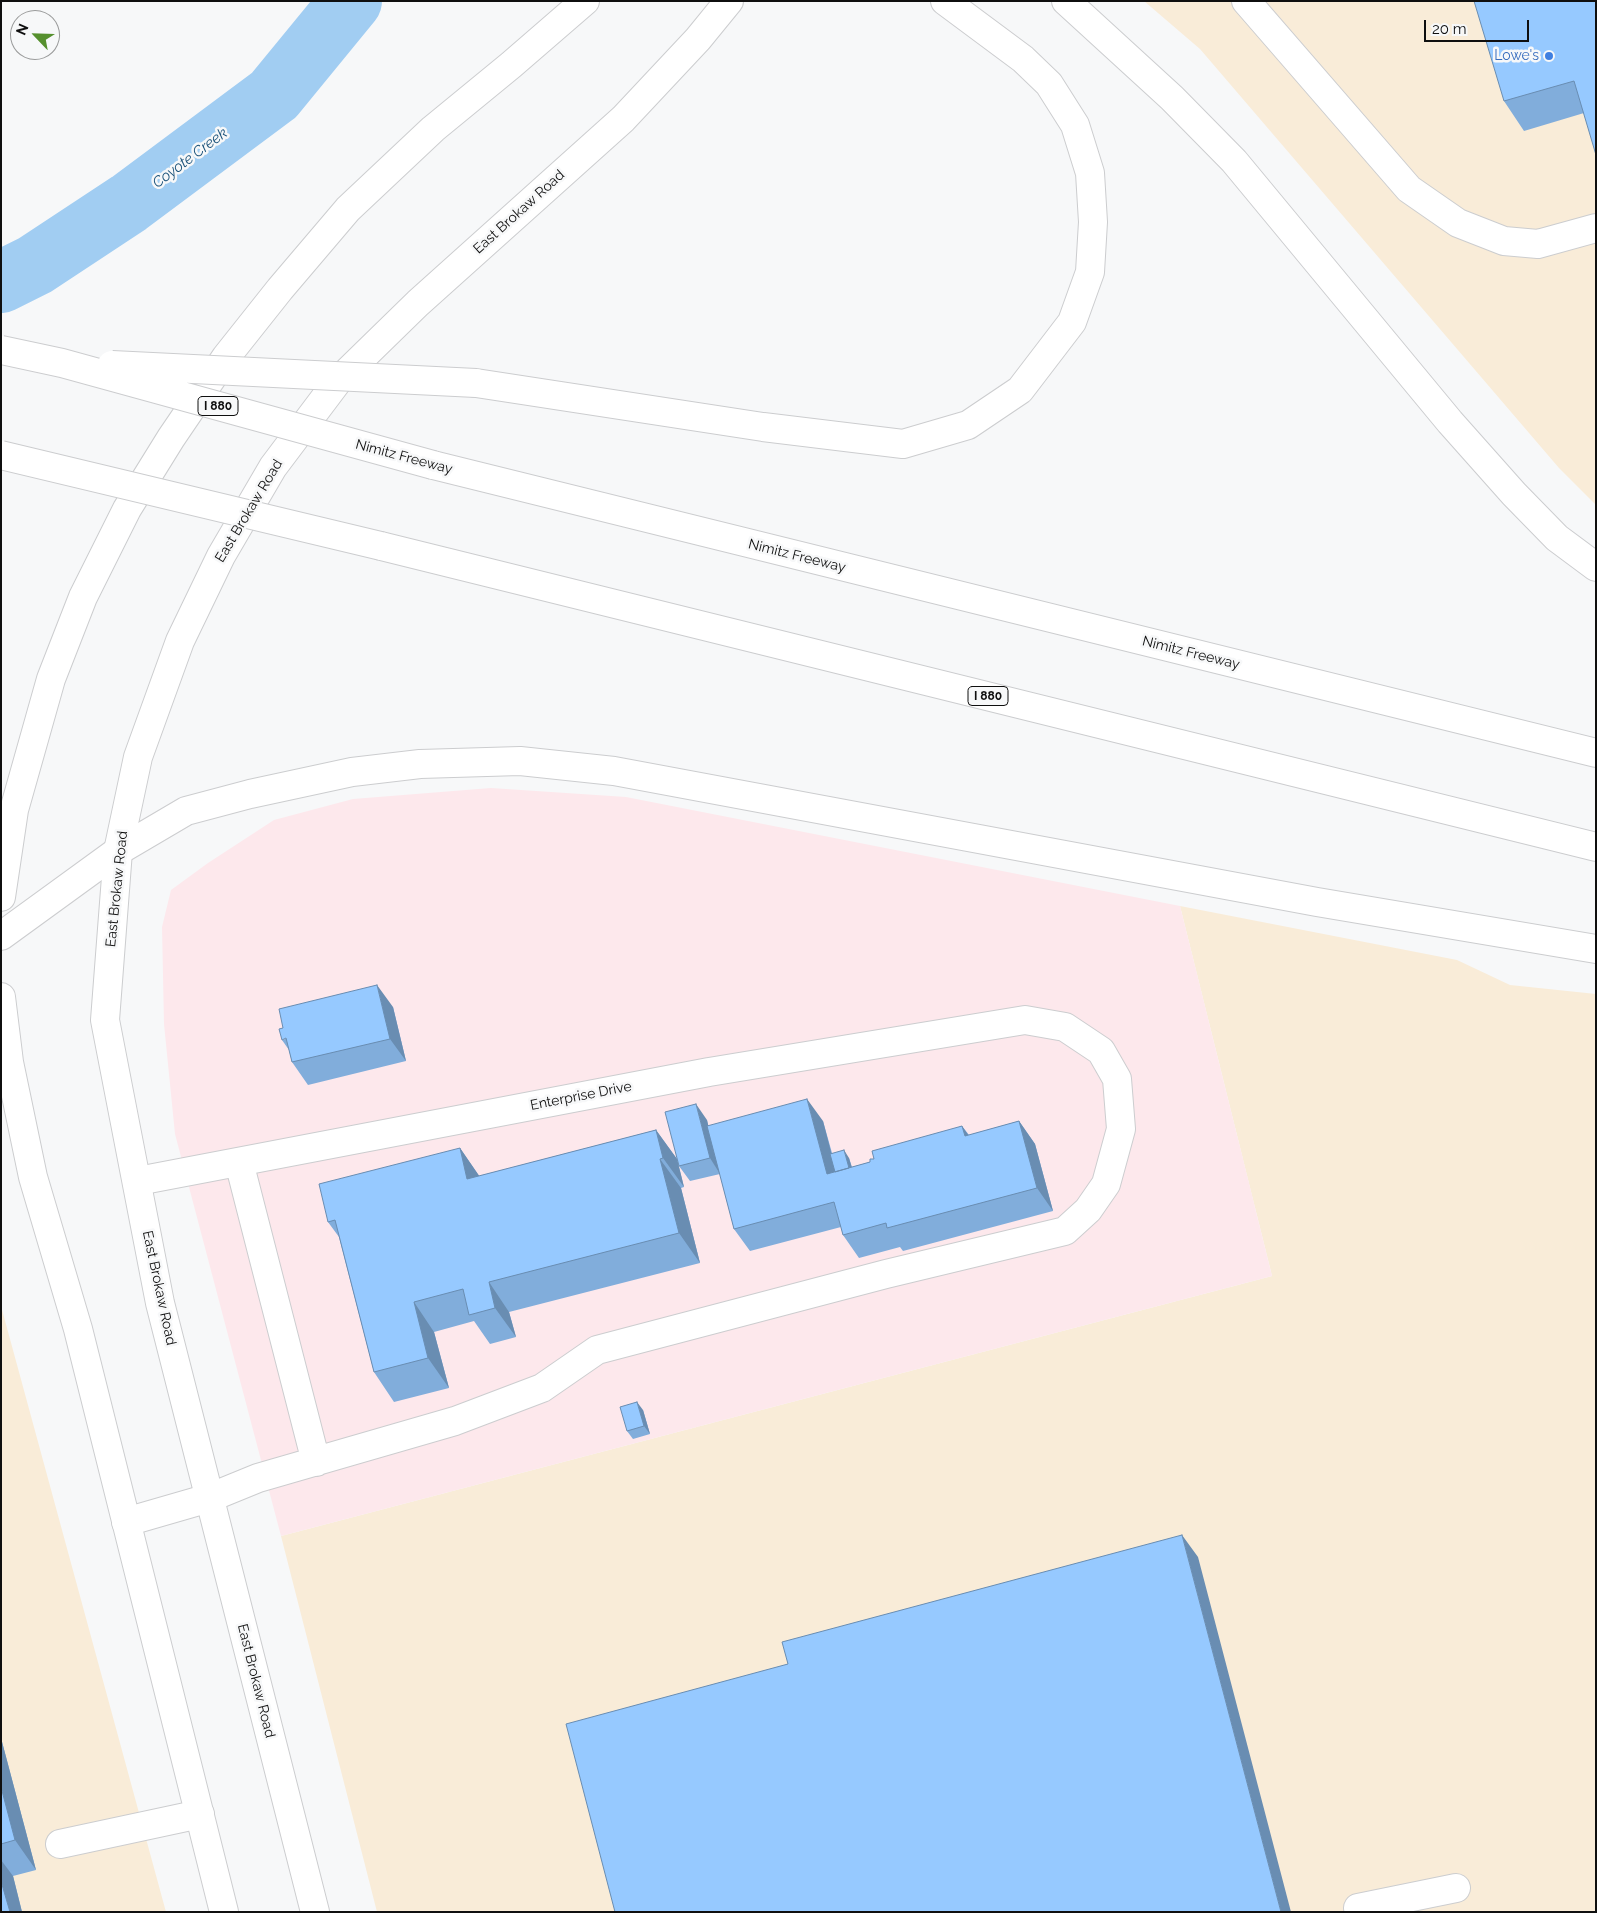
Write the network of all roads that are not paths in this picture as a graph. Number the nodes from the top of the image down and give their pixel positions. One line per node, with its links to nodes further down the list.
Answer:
1 (585, 1): 14 (main road)
2 (729, 1): 13 (main road, East Brokaw Road)
3 (945, 1): 8 (main road, bridge)
4 (1066, 1): 10 (main road)
5 (1246, 1): 6 (main road)
6 (1596, 228)
7 (1, 350): 8 (main road, Nimitz Freeway / I 880, bridge)
8 (62, 362): 11 (main road, Nimitz Freeway / I 880, bridge)
9 (1, 455): 12 (main road, I 880, bridge)
10 (1596, 567)
11 (1596, 753)
12 (1596, 847)
13 (118, 851): 15 (main road); 16 (main road); 19 (main road, East Brokaw Road)
14 (1, 897)
15 (1, 936)
16 (1596, 949)
17 (1, 997): 22 (main road)
18 (239, 1162): 19 (main road, Enterprise Drive); 20 (main road); 20 (main road, Enterprise Drive)
19 (138, 1181): 21 (main road, East Brokaw Road)
20 (316, 1462): 21 (main road, Enterprise Drive)
21 (209, 1498): 22 (main road, Enterprise Drive); 28 (main road, East Brokaw Road)
22 (126, 1522): 23 (main road)
23 (200, 1814): 24 (main road); 27 (main road)
24 (60, 1844)
25 (1456, 1888): 26 (main road)
26 (1358, 1908)
27 (224, 1912)
28 (315, 1912)

